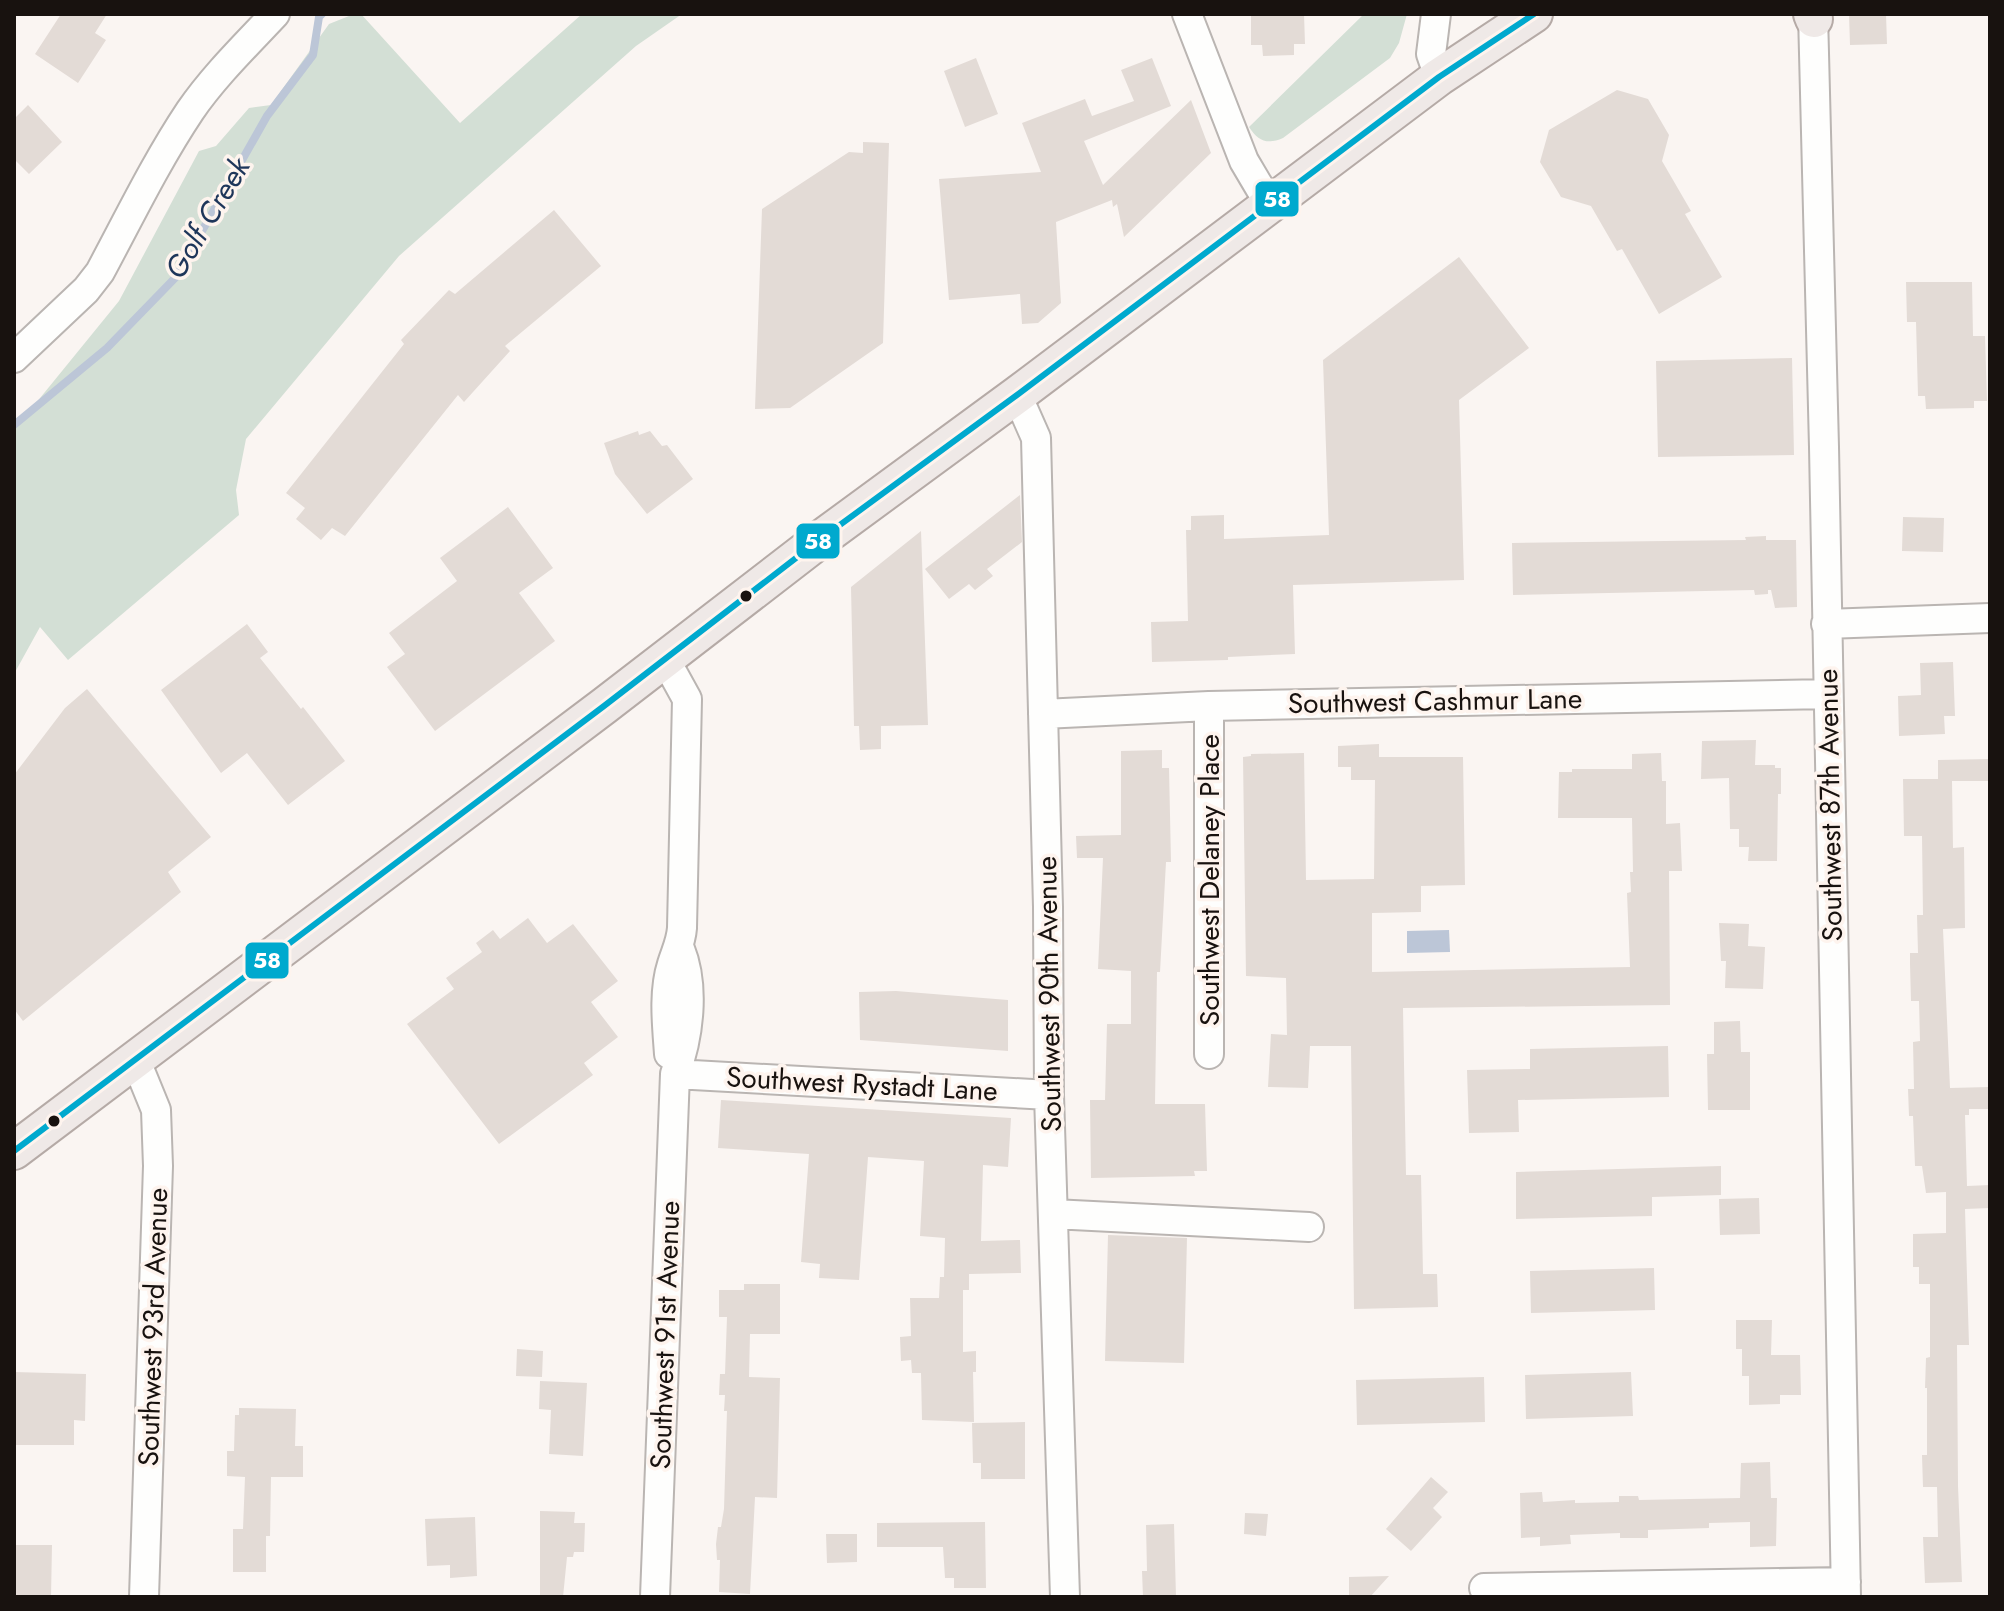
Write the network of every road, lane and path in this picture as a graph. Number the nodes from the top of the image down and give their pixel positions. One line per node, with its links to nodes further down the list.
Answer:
1 (275, 14): 8 (street)
2 (1187, 14): 7 (street)
3 (1436, 14): 6 (street)
4 (1534, 14): 6 (main road)
5 (1813, 16): 11 (street, Southwest 87th Avenue)
6 (1439, 77): 7 (main road)
7 (1270, 205): 9 (main road)
8 (14, 358)
9 (1017, 395): 12 (main road); 15 (street, Southwest 90th Avenue)
10 (1990, 618): 11 (street)
11 (1826, 624): 13 (street, Southwest 87th Avenue)
12 (665, 659): 17 (main road); 18 (street, Southwest 91st Avenue)
13 (1828, 694): 14 (street, Southwest Cashmur Lane); 24 (street, Southwest 87th Avenue)
14 (1209, 706): 15 (street, Southwest Cashmur Lane); 16 (street, Southwest Delaney Place)
15 (1043, 714): 19 (street, Southwest 90th Avenue)
16 (1209, 1054)
17 (136, 1061): 20 (main road); 25 (street, Southwest 93rd Avenue)
18 (675, 1074): 19 (street, Southwest Rystadt Lane); 26 (street, Southwest 91st Avenue)
19 (1049, 1095): 21 (street, Southwest 90th Avenue)
20 (14, 1151)
21 (1053, 1214): 22 (street); 27 (street, Southwest 90th Avenue)
22 (1309, 1227)
23 (1484, 1588): 24 (street)
24 (1846, 1590)
25 (144, 1597)
26 (655, 1597)
27 (1065, 1597)

